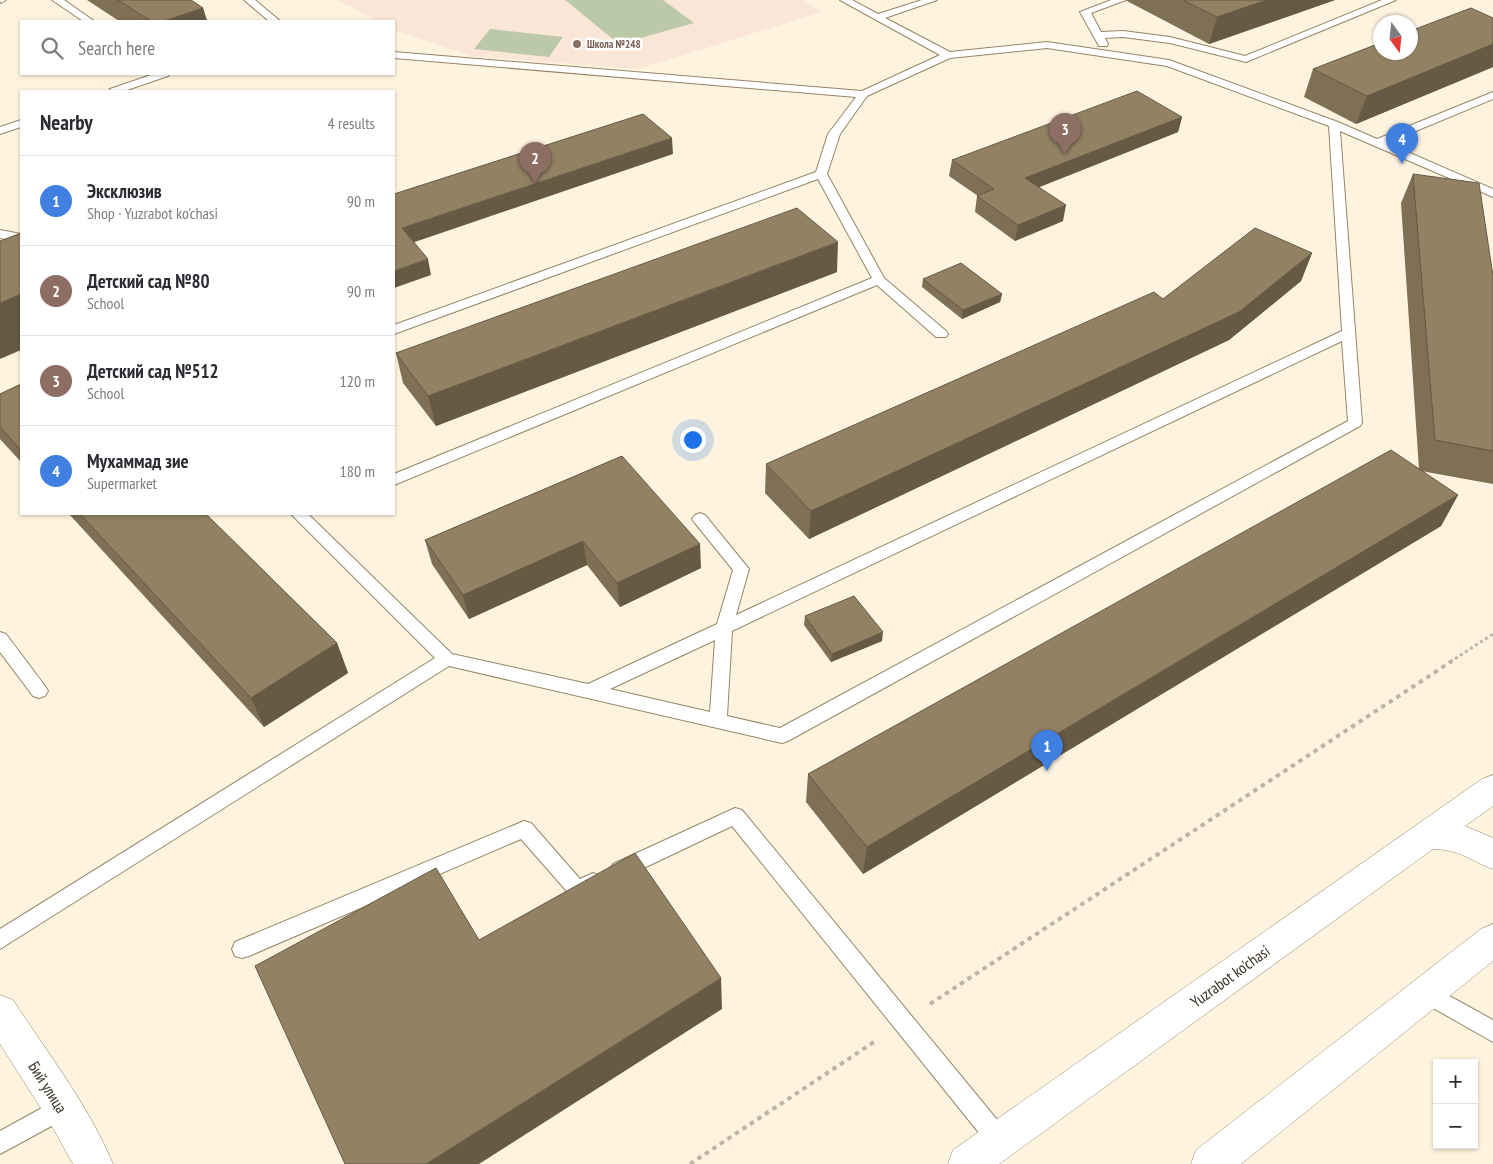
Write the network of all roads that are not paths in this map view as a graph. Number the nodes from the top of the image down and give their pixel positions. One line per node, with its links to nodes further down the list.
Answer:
1 (57, 0): 8 (lane)
2 (249, 0): 9 (lane)
3 (845, 0): 7 (lane)
4 (932, 0): 7 (lane)
5 (1121, 0): 10 (lane)
6 (1391, 0): 10 (lane)
7 (877, 17): 13 (lane)
8 (87, 20)
9 (274, 20)
10 (1098, 35): 11 (lane)
11 (1108, 54): 13 (lane); 19 (lane)
12 (395, 55): 16 (lane)
13 (948, 55): 16 (lane)
14 (161, 75): 15 (lane)
15 (117, 90)
16 (863, 94): 22 (lane)
17 (1493, 95): 21 (lane)
18 (20, 124): 20 (lane)
19 (1334, 124): 21 (lane); 28 (lane)
20 (0, 131)
21 (1377, 143): 23 (lane)
22 (821, 174): 26 (lane); 27 (lane)
23 (1493, 193)
24 (0, 234): 25 (lane)
25 (20, 238)
26 (879, 280): 29 (lane); 30 (lane)
27 (395, 330)
28 (1348, 333): 33 (lane); 38 (lane)
29 (941, 334)
30 (395, 480)
31 (304, 515): 35 (lane)
32 (700, 519): 33 (lane)
33 (724, 627): 37 (lane); 38 (lane)
34 (0, 639): 36 (lane)
35 (446, 659): 37 (lane); 42 (lane)
36 (39, 690)
37 (588, 692): 38 (lane)
38 (718, 721)
39 (1493, 788): 40 (main road, Yuzrabot ko'chasi)
40 (1427, 835): 41 (main road); 49 (main road, Yuzrabot ko'chasi)
41 (1493, 855)
42 (0, 940)
43 (1493, 940): 45 (main road)
44 (242, 949): 49 (lane)
45 (1426, 993): 47 (lane); 53 (main road)
46 (0, 1012): 48 (main road, Бий улица)
47 (1493, 1032)
48 (62, 1108): 50 (lane); 51 (main road, Бий улица)
49 (1000, 1141): 52 (main road, Yuzrabot ko'chasi)
50 (0, 1143)
51 (94, 1164)
52 (967, 1164)
53 (1210, 1164)

